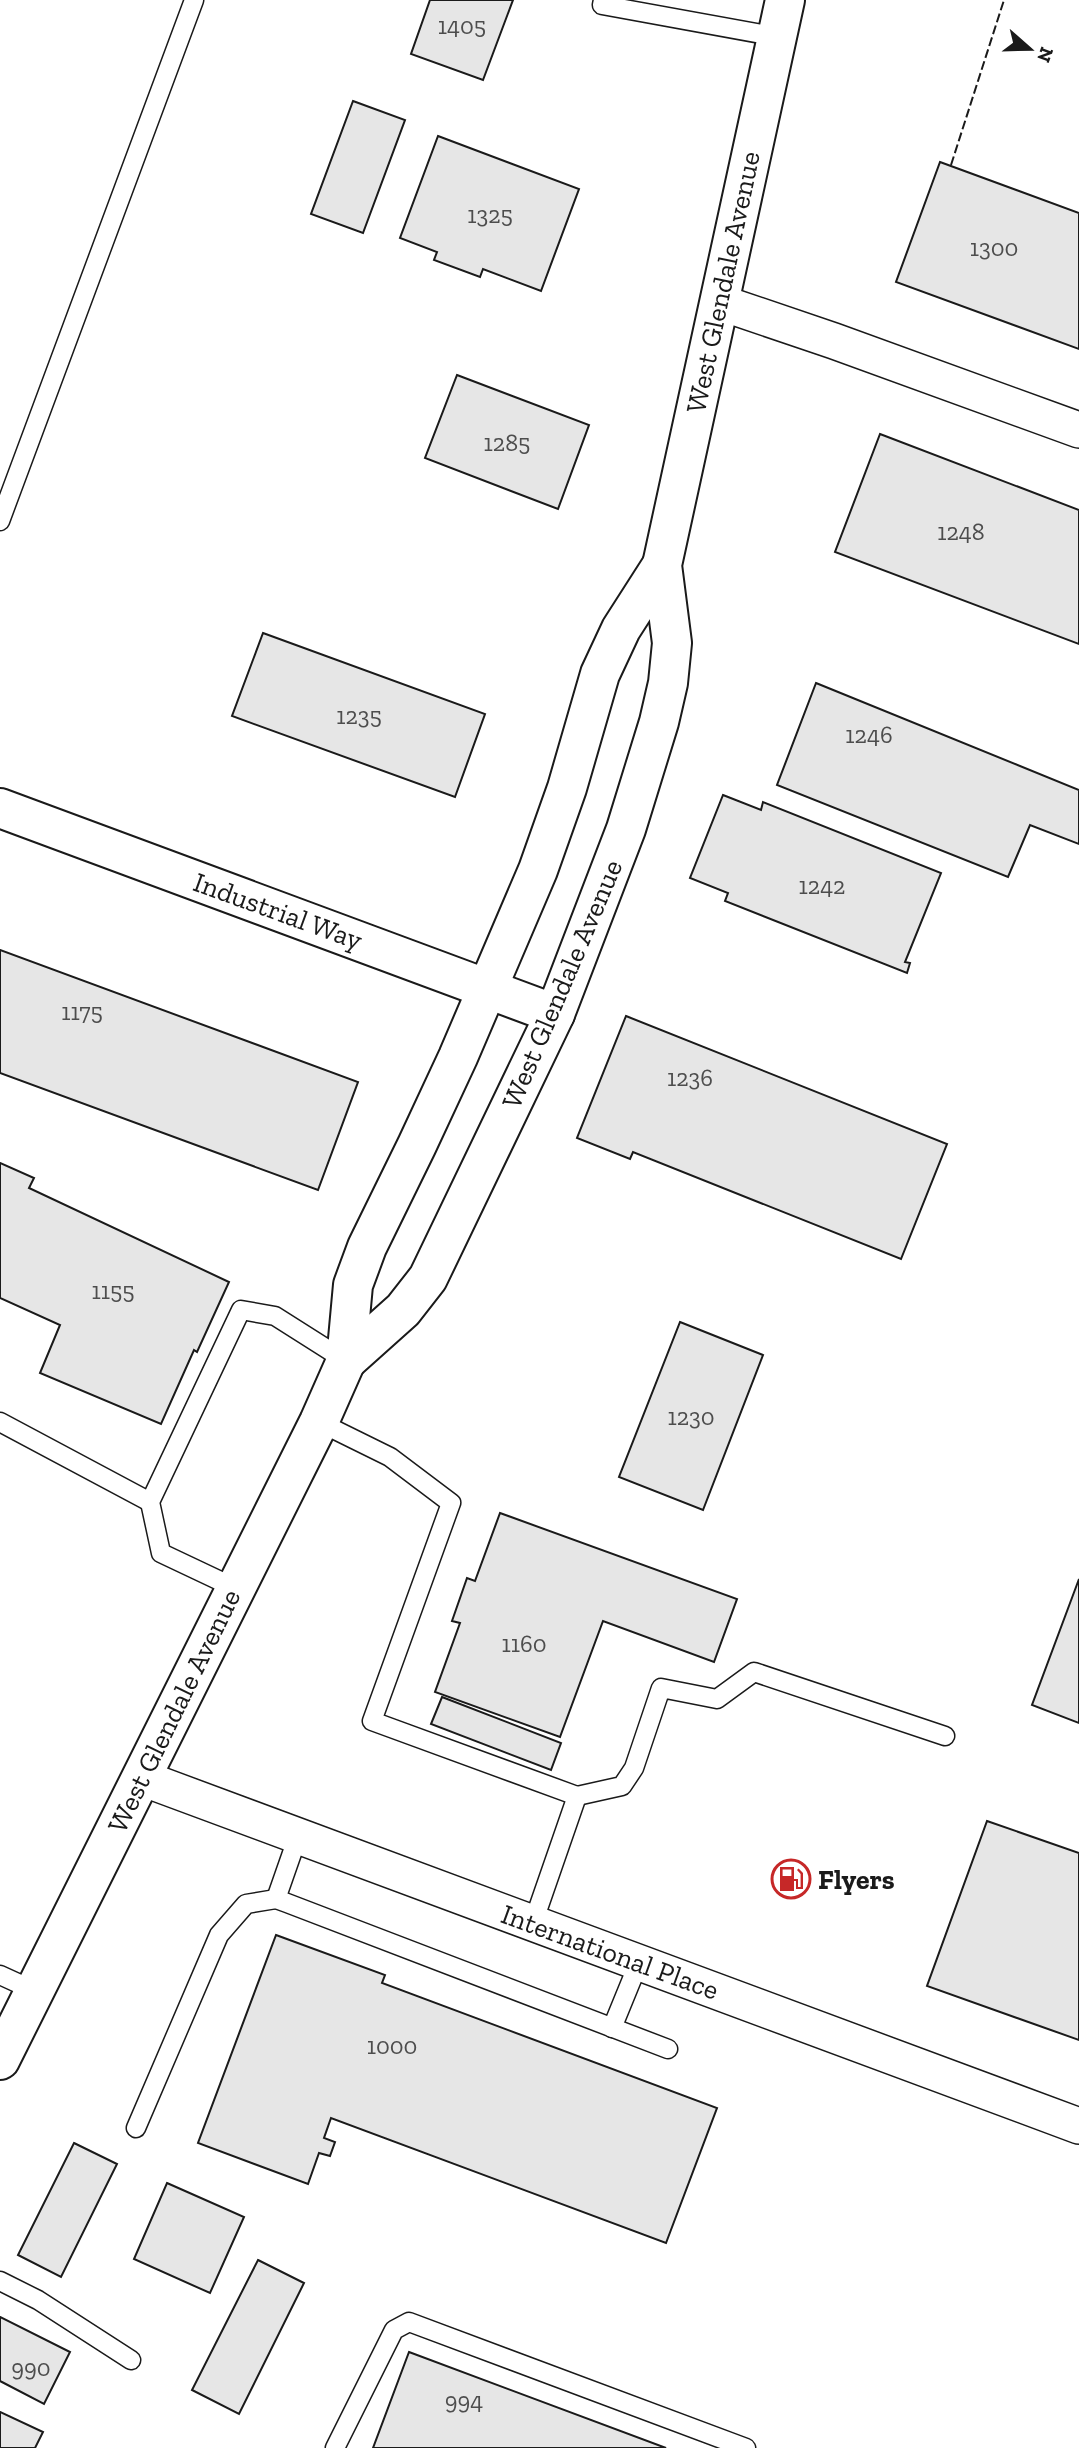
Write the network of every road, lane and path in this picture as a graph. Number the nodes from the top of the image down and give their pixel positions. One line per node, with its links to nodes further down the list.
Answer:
1 (194, 0): 7 (lane)
2 (603, 0): 4 (lane)
3 (785, 0): 4 (main road, West Glendale Avenue)
4 (778, 37): 5 (main road, West Glendale Avenue)
5 (719, 302): 6 (street); 8 (main road, West Glendale Avenue)
6 (1079, 430)
7 (0, 521)
8 (662, 565): 10 (main road, West Glendale Avenue); 11 (main road, West Glendale Avenue)
9 (0, 808): 10 (main road, Industrial Way)
10 (488, 989): 11 (main road, Industrial Way); 12 (main road, West Glendale Avenue)
11 (555, 1014): 12 (main road, West Glendale Avenue)
12 (346, 1361): 14 (main road, West Glendale Avenue); 15 (lane)
13 (0, 1422): 15 (lane)
14 (319, 1422): 16 (main road, West Glendale Avenue); 19 (lane)
15 (150, 1502): 16 (lane)
16 (235, 1588): 18 (main road, West Glendale Avenue)
17 (945, 1736): 19 (lane)
18 (142, 1778): 20 (street, International Place); 25 (main road, West Glendale Avenue)
19 (577, 1796): 22 (lane)
20 (298, 1836): 21 (lane); 22 (street, International Place)
21 (276, 1899): 26 (lane); 30 (lane)
22 (533, 1923): 23 (street, International Place)
23 (639, 1962): 26 (lane); 29 (street, International Place)
24 (0, 1975): 25 (lane)
25 (35, 1991): 28 (main road, West Glendale Avenue)
26 (612, 2028): 27 (lane)
27 (668, 2049)
28 (0, 2060)
29 (1079, 2126)
30 (136, 2129)
31 (0, 2281): 32 (lane)
32 (131, 2360)
33 (335, 2448): 34 (lane)
34 (746, 2448)

